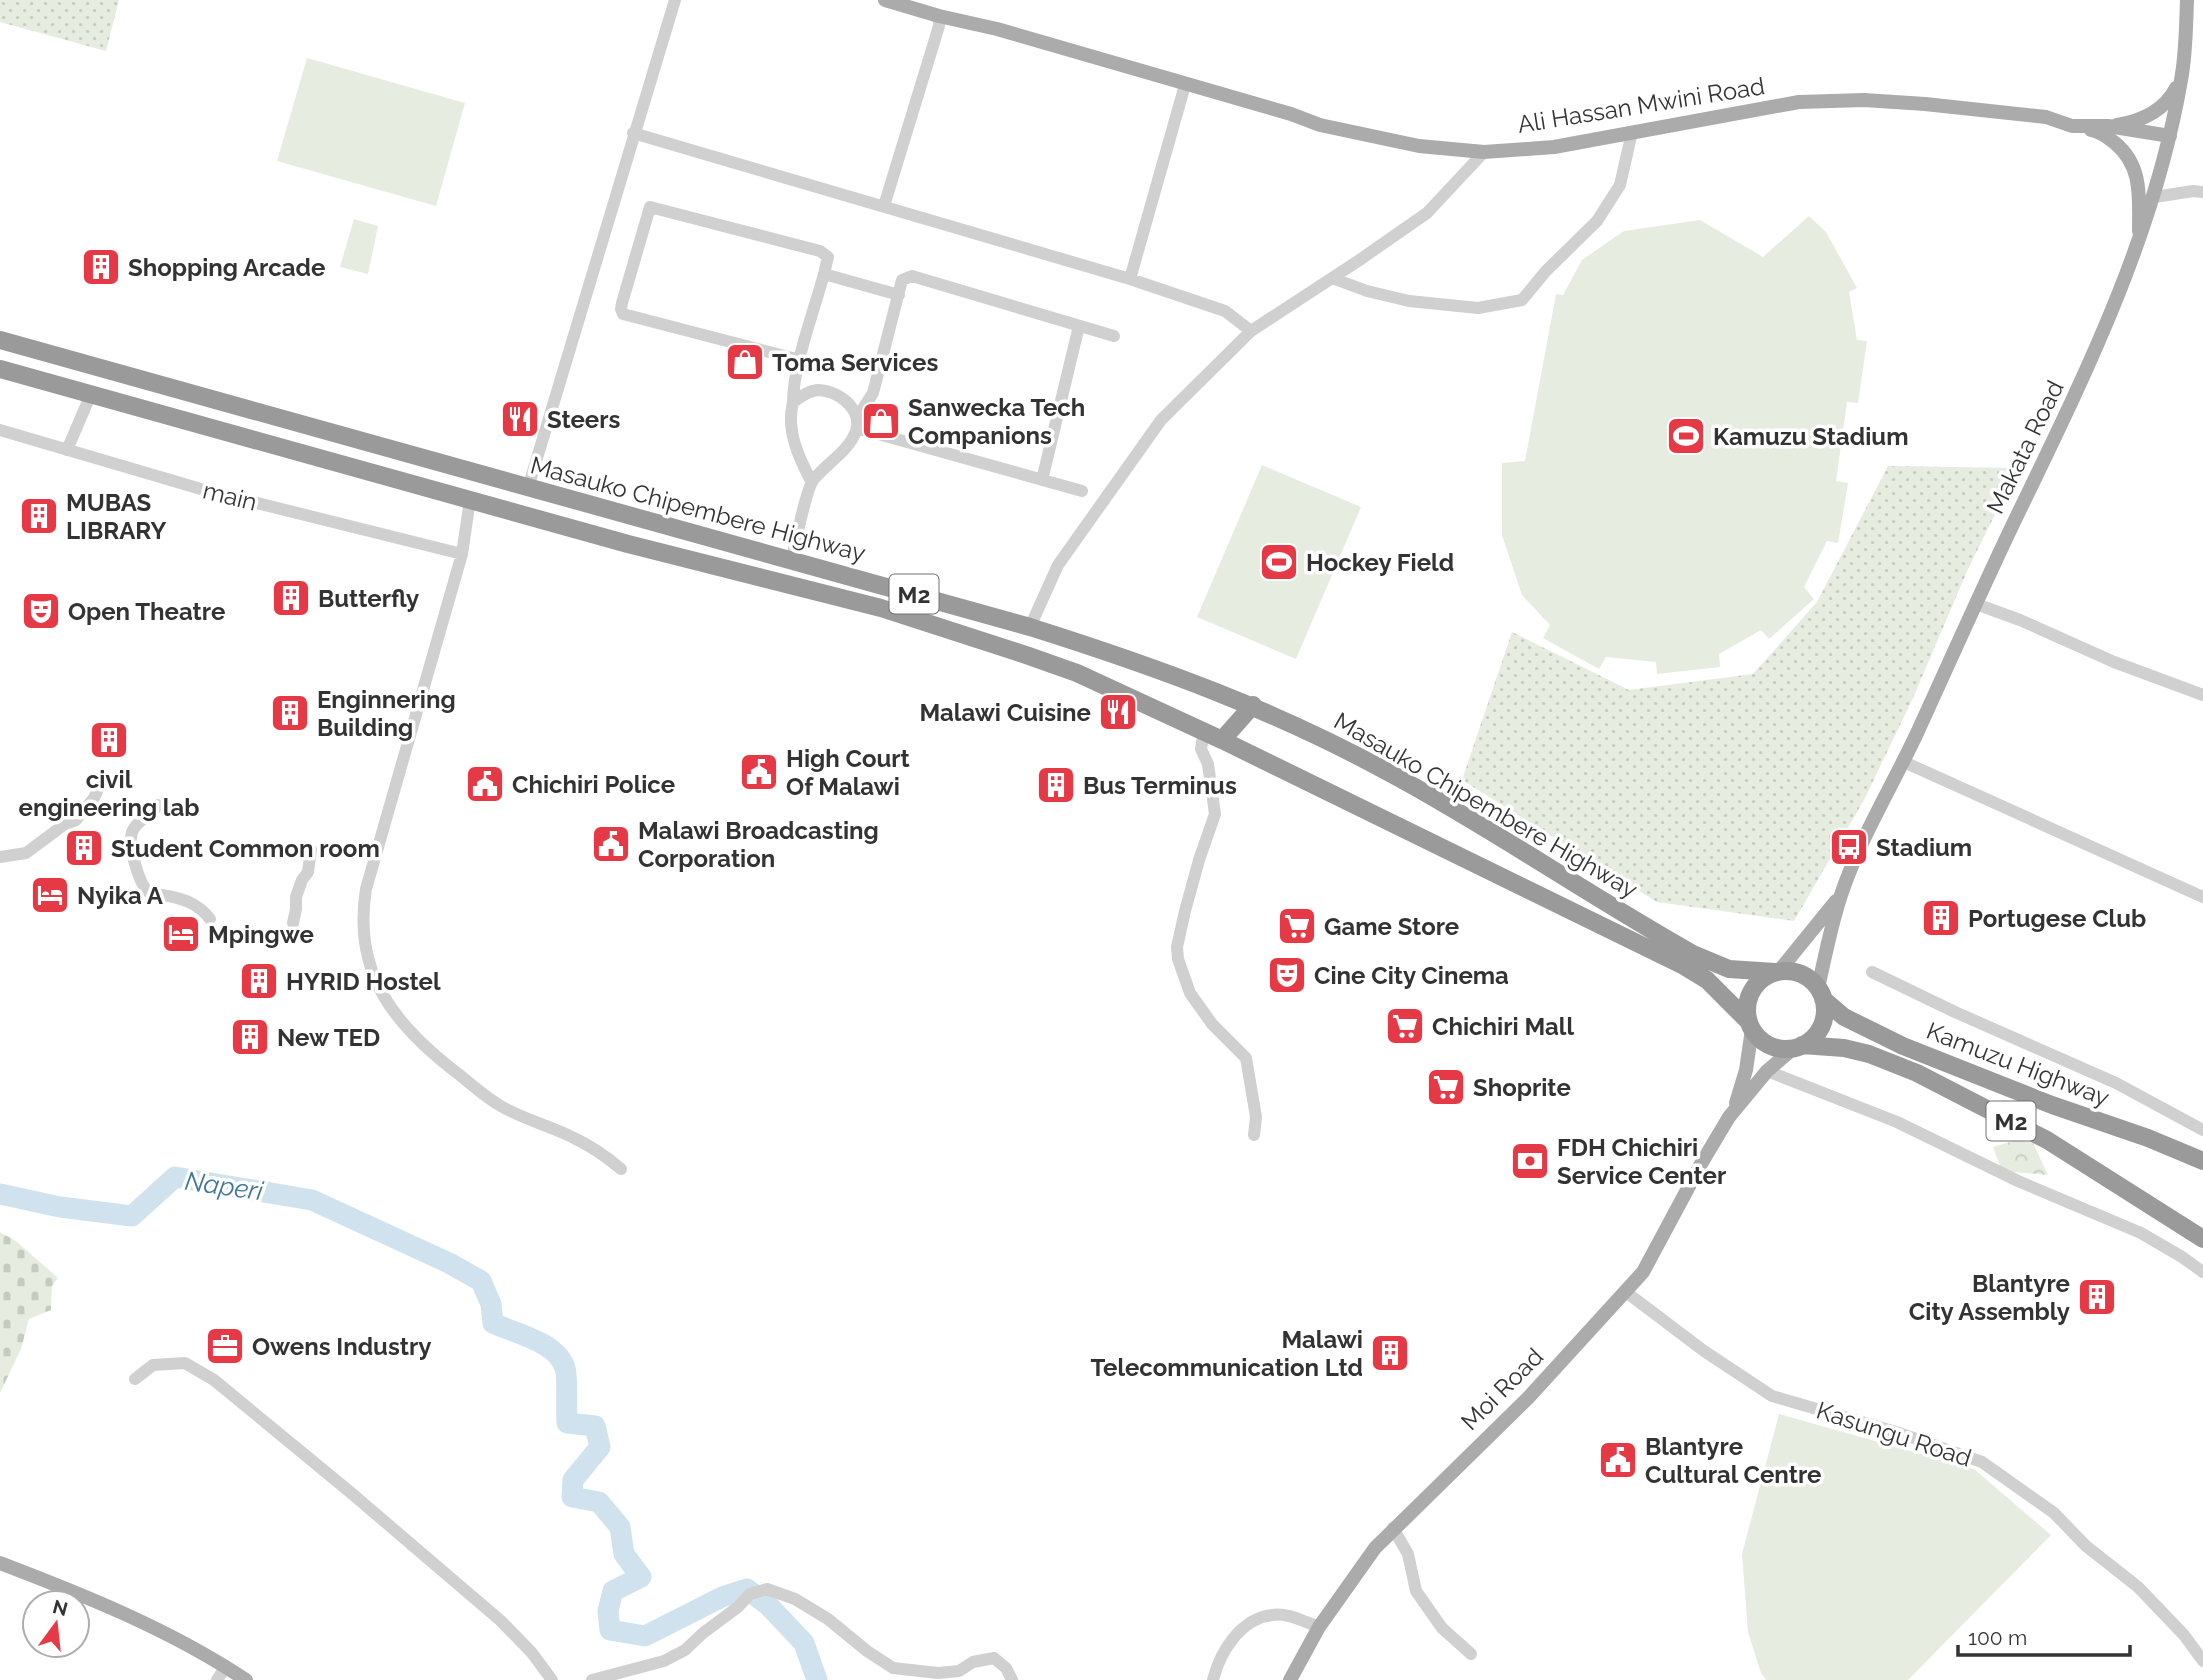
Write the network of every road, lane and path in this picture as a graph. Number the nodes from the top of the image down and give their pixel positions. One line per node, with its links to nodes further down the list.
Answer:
1 (675, 0): 10 (street)
2 (885, 0): 4 (main road, Ali Hassan Mwini Road)
3 (2187, 0): 5 (main road, Makata Road)
4 (939, 16): 6 (main road, Ali Hassan Mwini Road); 15 (street)
5 (2182, 77): 8 (main road); 11 (main road, Makata Road)
6 (1185, 85): 12 (main road, Ali Hassan Mwini Road); 19 (street)
7 (2072, 126): 8 (main road, Ali Hassan Mwini Road); 9 (main road, Ali Hassan Mwini Road); 16 (main road)
8 (2108, 127): 11 (main road, Ali Hassan Mwini Road)
9 (1632, 132): 12 (main road, Ali Hassan Mwini Road); 18 (street)
10 (633, 133): 15 (street); 36 (street)
11 (2169, 136): 14 (main road, Makata Road)
12 (1484, 152): 18 (street)
13 (2203, 192): 14 (street)
14 (2155, 197): 16 (main road, Makata Road)
15 (884, 206): 19 (street)
16 (2140, 239): 41 (main road, Makata Road)
17 (824, 274): 20 (street); 26 (street); 26 (street)
18 (1332, 278): 22 (street)
19 (1130, 279): 22 (street)
20 (899, 295): 21 (street); 31 (street)
21 (1079, 326): 23 (street); 34 (street)
22 (1251, 331): 42 (street)
23 (1114, 336)
24 (0, 340): 25 (highway, Masauko Chipembere Highway / M2)
25 (62, 357): 28 (highway); 36 (highway, Masauko Chipembere Highway / M2)
26 (800, 360): 30 (street)
27 (0, 369): 28 (highway, Masauko Chipembere Highway / M2)
28 (61, 386): 29 (highway, Masauko Chipembere Highway / M2)
29 (91, 394): 33 (street); 38 (highway, Masauko Chipembere Highway / M2)
30 (793, 402): 31 (street); 35 (street)
31 (857, 423): 34 (street); 35 (street)
32 (0, 429): 33 (street, main)
33 (67, 450): 39 (street, main)
34 (1042, 480): 37 (street)
35 (811, 481): 40 (street)
36 (528, 488): 40 (highway, Masauko Chipembere Highway / M2)
37 (1082, 491)
38 (470, 500): 39 (street); 45 (highway, Masauko Chipembere Highway / M2)
39 (462, 554): 66 (street)
40 (791, 562): 42 (highway, Masauko Chipembere Highway / M2)
41 (1976, 604): 43 (street); 47 (main road, Makata Road)
42 (1030, 627): 44 (highway, Masauko Chipembere Highway / M2)
43 (2203, 695)
44 (1252, 705): 46 (highway); 56 (highway, Masauko Chipembere Highway / M2)
45 (1203, 732): 46 (highway, Masauko Chipembere Highway / M2); 64 (street)
46 (1222, 740): 59 (highway, Masauko Chipembere Highway / M2)
47 (1903, 762): 52 (main road, Makata Road); 53 (street)
48 (99, 787): 51 (street)
49 (158, 805): 54 (street)
50 (311, 850): 55 (street)
51 (0, 857)
52 (1842, 894): 56 (main road, Makata Road); 58 (main road, Makata Road)
53 (2203, 897)
54 (210, 919)
55 (293, 923)
56 (1777, 972): 58 (highway, M2); 59 (highway)
57 (1872, 972): 63 (street)
58 (1821, 994): 60 (highway); 65 (highway, Kamuzu Highway / M2)
59 (1751, 1026): 60 (highway, M2); 62 (main road)
60 (1799, 1046): 61 (main road); 67 (highway, Kamuzu Highway / M2)
61 (1767, 1071): 62 (main road); 68 (street)
62 (1730, 1117): 69 (main road, Moi Road)
63 (2203, 1130)
64 (1254, 1136)
65 (2203, 1161)
66 (621, 1169)
67 (2203, 1238)
68 (2203, 1272)
69 (1626, 1292): 71 (main road, Moi Road); 75 (street, Kasungu Road)
70 (135, 1379): 79 (street)
71 (1393, 1528): 73 (main road, Moi Road); 74 (street)
72 (0, 1563): 76 (main road)
73 (1319, 1627): 82 (street); 83 (main road, Moi Road)
74 (1471, 1654)
75 (2203, 1661)
76 (226, 1667): 77 (street); 78 (main road)
77 (218, 1680)
78 (246, 1680)
79 (552, 1680)
80 (592, 1680): 81 (street)
81 (1012, 1680)
82 (1213, 1680)
83 (1290, 1680)

